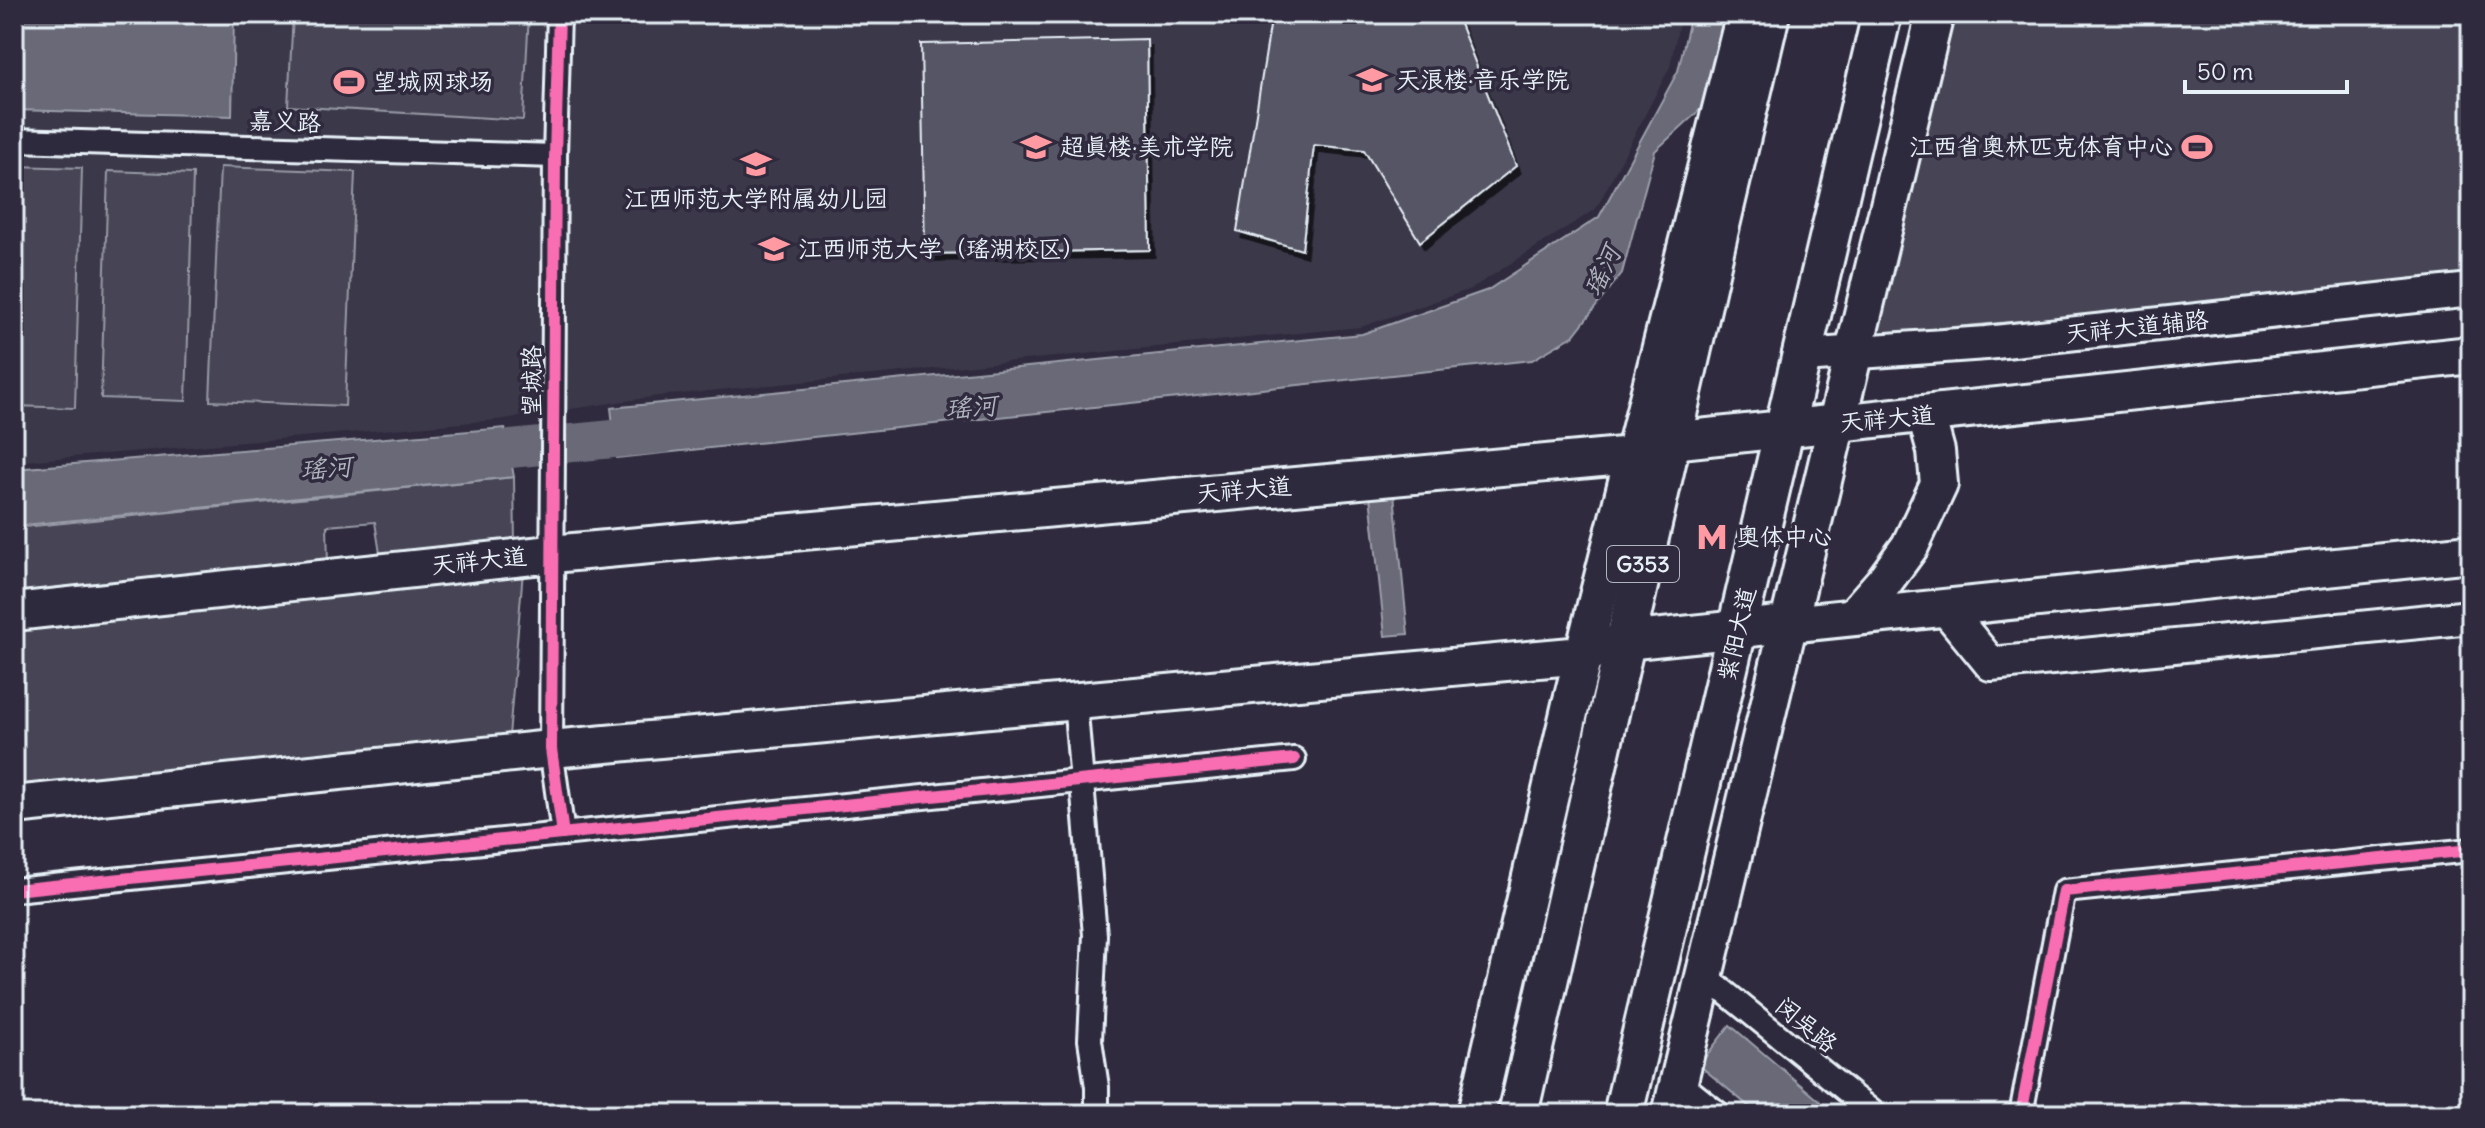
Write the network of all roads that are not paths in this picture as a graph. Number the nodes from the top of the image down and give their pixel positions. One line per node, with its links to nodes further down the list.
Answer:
1 (559, 14): 7 (street, 望城路)
2 (1745, 14): 16 (main road)
3 (1770, 14): 15 (highway, G353)
4 (1882, 14): 11 (highway, 紫阳大道)
5 (1935, 14): 9 (main road)
6 (14, 140): 7 (street, 嘉义路)
7 (555, 156): 17 (street, 望城路)
8 (2471, 290): 9 (main road, 天祥大道辅路)
9 (1856, 352): 11 (main road, 天祥大道辅路); 13 (main road)
10 (2471, 355): 12 (main road, 天祥大道)
11 (1803, 356): 14 (highway, 紫阳大道)
12 (1926, 415): 13 (main road, 天祥大道); 21 (main road)
13 (1839, 423): 14 (main road, 天祥大道); 23 (main road)
14 (1786, 429): 15 (main road, 天祥大道); 24 (highway, 紫阳大道)
15 (1671, 441): 16 (main road, 天祥大道); 25 (highway, G353)
16 (1633, 455): 17 (main road, 天祥大道); 26 (main road)
17 (552, 540): 20 (main road, 天祥大道); 28 (street, 望城路)
18 (2471, 553): 19 (main road)
19 (1946, 609): 21 (main road); 22 (main road)
20 (14, 612)
21 (1854, 616): 23 (main road)
22 (2471, 617)
23 (1790, 625): 24 (main road); 35 (main road)
24 (1738, 630): 25 (main road); 40 (highway, 紫阳大道)
25 (1625, 641): 26 (main road); 39 (highway, G353)
26 (1583, 655): 27 (main road); 38 (main road)
27 (1075, 701): 28 (main road); 30 (street)
28 (551, 749): 31 (main road); 32 (street, 望城路)
29 (1294, 759): 30 (street)
30 (1082, 780): 32 (street); 37 (street)
31 (14, 805)
32 (563, 834): 34 (street)
33 (2471, 850): 43 (street)
34 (14, 890)
35 (1705, 976): 36 (main road); 42 (street, 闵吴路)
36 (1675, 1098): 41 (street)
37 (1097, 1114)
38 (1476, 1114)
39 (1518, 1114)
40 (1623, 1114)
41 (1719, 1114)
42 (1875, 1114)
43 (2021, 1114)

